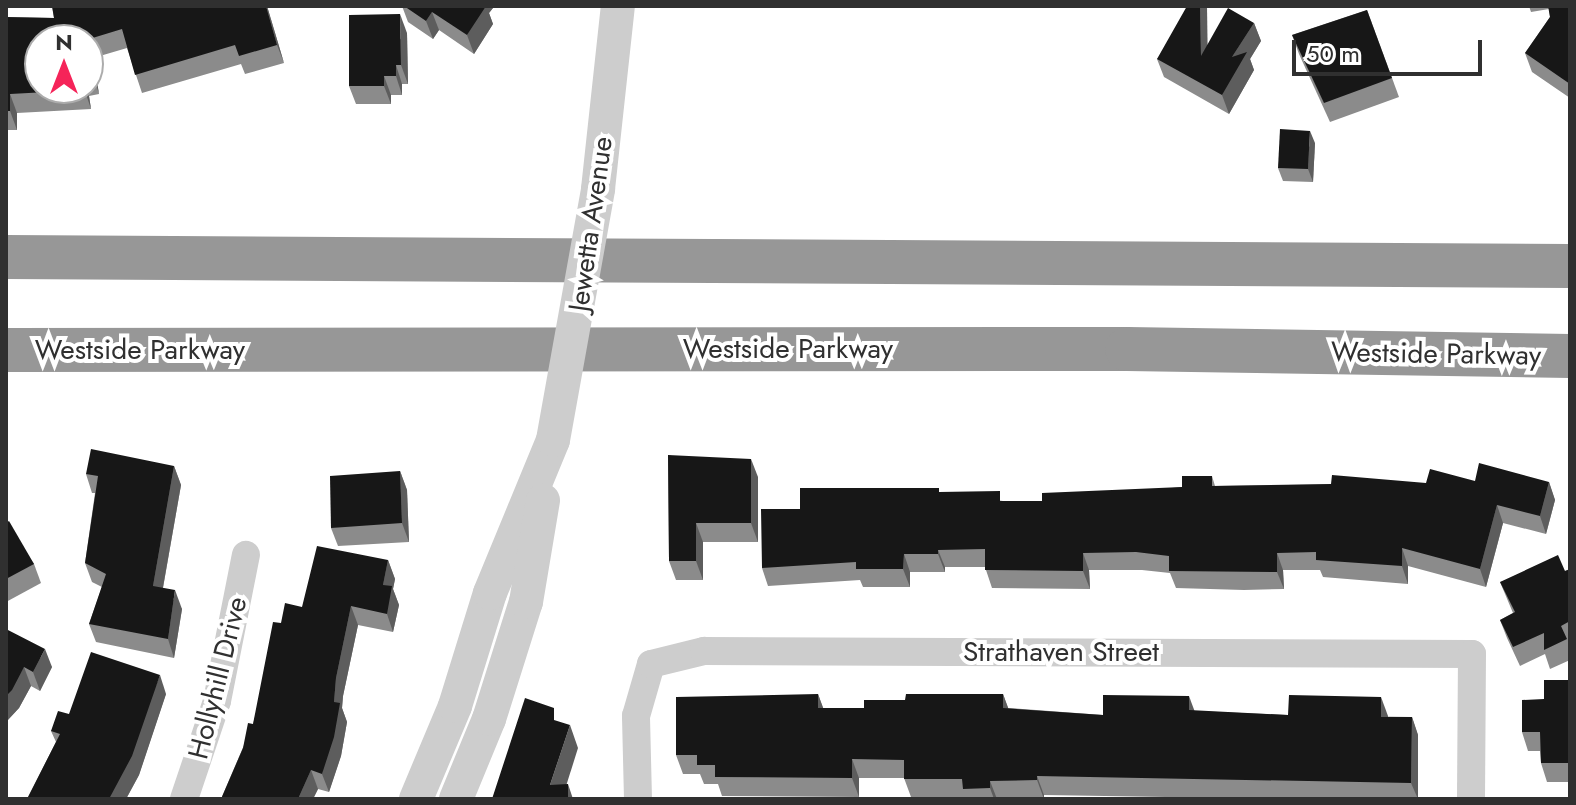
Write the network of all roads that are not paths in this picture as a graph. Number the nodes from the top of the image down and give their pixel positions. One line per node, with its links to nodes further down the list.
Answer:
1 (618, 6): 6 (street, Jewetta Avenue, bridge)
2 (6, 257): 3 (highway)
3 (1570, 266)
4 (6, 350): 5 (highway, Westside Parkway)
5 (1570, 356)
6 (553, 440): 9 (street, Jewetta Avenue); 10 (street, Jewetta Avenue)
7 (246, 555): 8 (street, Hollyhill Drive)
8 (184, 799)
9 (416, 799)
10 (456, 799)
11 (638, 799): 12 (street, Strathaven Street)
12 (1471, 799)

